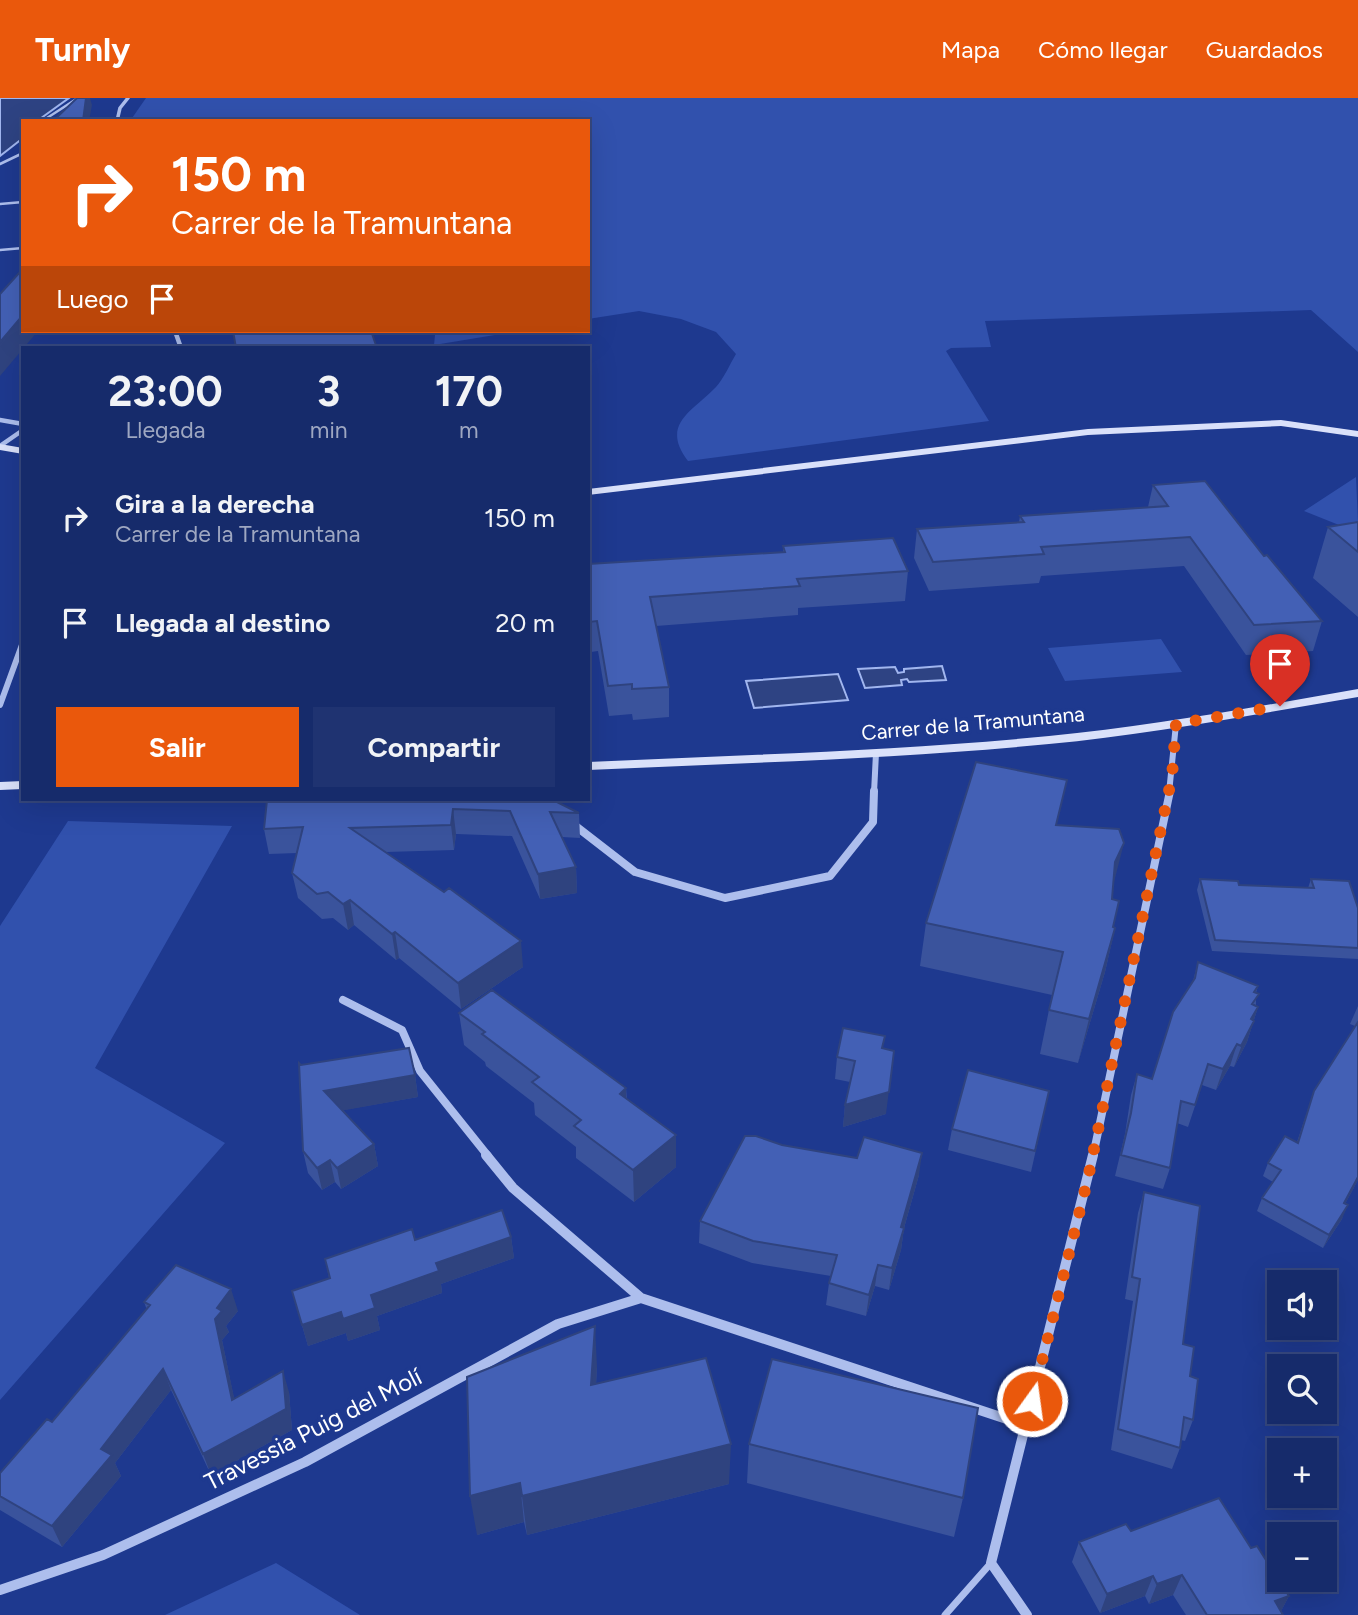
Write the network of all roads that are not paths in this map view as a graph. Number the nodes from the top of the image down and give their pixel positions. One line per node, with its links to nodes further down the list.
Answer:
1 (78, 98): 3 (lane)
2 (128, 98): 4 (street)
3 (49, 119)
4 (117, 119)
5 (21, 154): 6 (lane)
6 (0, 164)
7 (21, 202): 8 (lane)
8 (0, 204)
9 (21, 248): 10 (lane)
10 (0, 250)
11 (0, 420): 12 (street)
12 (21, 424)
13 (21, 431): 15 (street)
14 (1358, 434): 17 (main road)
15 (0, 447): 16 (main road)
16 (21, 451)
17 (590, 492)
18 (21, 647): 20 (street)
19 (1358, 693): 21 (main road, Carrer de la Tramuntana)
20 (0, 705)
21 (1176, 724): 22 (main road, Carrer de la Tramuntana); 29 (street)
22 (876, 754): 23 (main road, Carrer de la Tramuntana); 26 (street)
23 (590, 766)
24 (21, 785): 25 (main road)
25 (0, 786)
26 (566, 812)
27 (343, 1000): 28 (street)
28 (641, 1298): 29 (street); 31 (street, Travessia Puig del Molí)
29 (1026, 1425): 30 (street)
30 (991, 1563): 32 (lane); 33 (street)
31 (0, 1590)
32 (945, 1615)
33 (1027, 1615)

